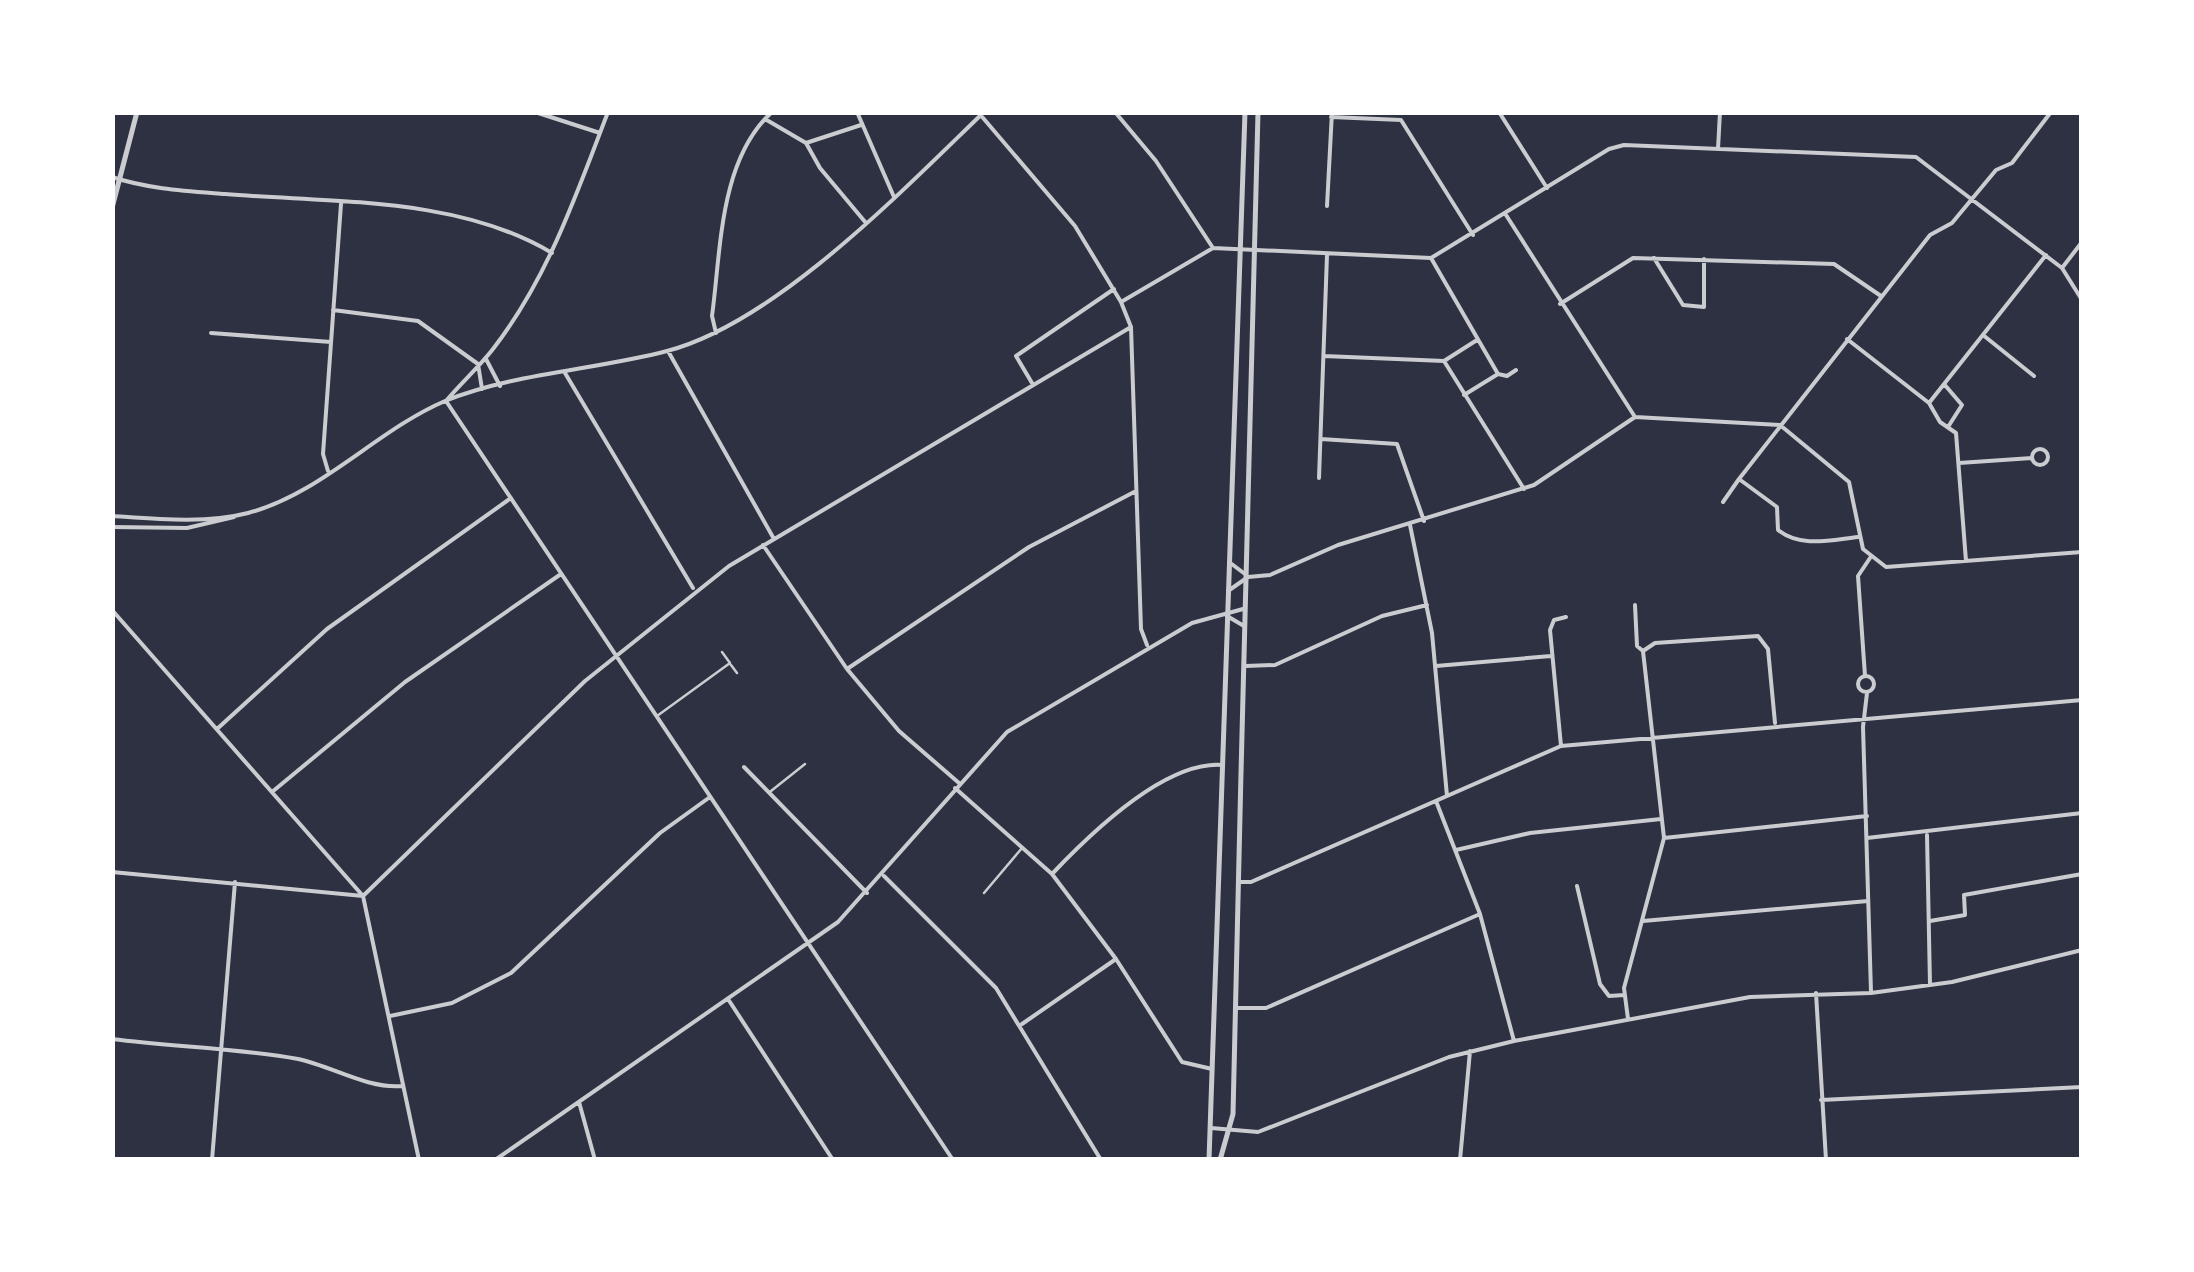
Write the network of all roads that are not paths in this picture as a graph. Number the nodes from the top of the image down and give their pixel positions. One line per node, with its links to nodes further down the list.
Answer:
1 (137, 112): 21 (street)
2 (535, 112): 18 (street)
3 (608, 112): 18 (street)
4 (772, 112): 15 (street)
5 (857, 112): 17 (street)
6 (1115, 112): 32 (street)
7 (1245, 112): 33 (street)
8 (1258, 112): 34 (street)
9 (1396, 112): 16 (street)
10 (1498, 112): 22 (street)
11 (1720, 112): 20 (street)
12 (2052, 112): 24 (street)
13 (980, 114): 23 (street); 42 (street)
14 (1332, 115): 16 (street); 26 (street)
15 (765, 118): 19 (street); 50 (street)
16 (1401, 120): 30 (street)
17 (861, 126): 19 (street); 23 (street)
18 (600, 133): 35 (street)
19 (806, 142): 29 (street)
20 (1718, 149): 22 (street); 24 (street)
21 (116, 178): 25 (street); 27 (street)
22 (1547, 188): 28 (street)
23 (894, 197): 29 (street)
24 (1973, 197): 37 (street); 43 (street)
25 (340, 204): 35 (street); 47 (street)
26 (1327, 206)
27 (112, 208)
28 (1506, 215): 30 (street); 46 (street)
29 (866, 222): 50 (street)
30 (1473, 235): 38 (street)
31 (2082, 242): 41 (street)
32 (1213, 248): 33 (street); 45 (street)
33 (1241, 250): 34 (street); 95 (street)
34 (1254, 251): 36 (street); 97 (street)
35 (552, 253): 57 (street)
36 (1327, 255): 38 (street); 56 (street)
37 (2046, 256): 41 (street); 51 (street)
38 (1430, 258): 53 (street)
39 (1654, 258): 40 (street); 40 (street); 46 (street)
40 (1704, 259): 43 (street)
41 (2062, 268): 44 (street)
42 (1114, 289): 45 (street); 65 (street)
43 (1882, 296): 52 (street)
44 (2082, 300)
45 (1121, 302): 48 (street)
46 (1560, 304): 71 (street)
47 (333, 310): 54 (street); 59 (street)
48 (1131, 327): 65 (street); 81 (street)
49 (212, 332): 54 (street)
50 (716, 334): 55 (street)
51 (1983, 335): 63 (street); 64 (street)
52 (1848, 339): 70 (street); 72 (street)
53 (1477, 340): 58 (street); 62 (street)
54 (330, 342): 77 (street)
55 (668, 351): 61 (street); 90 (street)
56 (1324, 356): 58 (street); 74 (street)
57 (485, 358): 59 (street); 66 (street)
58 (1444, 362): 68 (street)
59 (478, 364): 67 (street); 69 (street)
60 (1516, 370): 62 (street)
61 (565, 373): 66 (street); 98 (street)
62 (1498, 374): 68 (street)
63 (2034, 376)
64 (1944, 384): 70 (street); 73 (street)
65 (1033, 385): 90 (street)
66 (500, 386): 67 (street)
67 (482, 390): 69 (street)
68 (1464, 395): 80 (street)
69 (446, 401): 77 (street); 82 (street)
70 (1929, 402): 73 (street)
71 (1635, 417): 72 (street); 80 (street)
72 (1780, 425): 79 (street); 89 (street)
73 (1948, 428): 76 (street)
74 (1321, 439): 78 (street); 86 (street)
75 (2032, 458): 76 (street)
76 (1959, 464): 94 (street)
77 (328, 471): 84 (street)
78 (1319, 478)
79 (1739, 479): 83 (street); 89 (street)
80 (1524, 489): 86 (street)
81 (1136, 491): 107 (street); 115 (street)
82 (510, 498): 96 (street); 123 (street)
83 (1723, 502)
84 (238, 515): 85 (street); 88 (street)
85 (112, 516)
86 (1424, 521): 87 (street)
87 (1410, 525): 97 (street); 100 (street)
88 (112, 527)
89 (1858, 538): 93 (street)
90 (774, 539): 91 (street)
91 (763, 545): 98 (street); 115 (street)
92 (2082, 552): 94 (street)
93 (1870, 558): 94 (street); 117 (street)
94 (1966, 561)
95 (1229, 562): 97 (street); 99 (street)
96 (561, 574): 111 (street); 131 (street)
97 (1248, 577): 99 (street); 102 (street)
98 (694, 589): 111 (street)
99 (1228, 591): 104 (street)
100 (1428, 605): 113 (street); 114 (street)
101 (1635, 605): 109 (street)
102 (1247, 607): 104 (street); 106 (street)
103 (112, 610): 123 (street)
104 (1227, 616): 106 (street); 107 (street); 127 (street)
105 (1566, 618): 110 (street)
106 (1246, 628): 113 (street)
107 (1148, 647): 129 (street)
108 (722, 652): 112 (lane)
109 (1643, 652): 122 (street); 124 (street)
110 (1552, 656): 114 (street); 125 (street)
111 (618, 658): 121 (street); 153 (street)
112 (730, 664): 116 (lane); 121 (lane)
113 (1245, 666): 149 (street)
114 (1436, 666): 133 (street)
115 (847, 670): 129 (street)
116 (737, 673)
117 (1865, 676): 118 (street); 118 (street)
118 (1867, 693): 120 (street)
119 (2082, 700): 120 (street)
120 (1865, 716): 122 (street); 137 (street)
121 (656, 717): 134 (street)
122 (1774, 724): 124 (street)
123 (216, 729): 131 (street)
124 (1651, 736): 125 (street); 138 (street)
125 (1561, 746): 133 (street)
126 (806, 764): 132 (lane)
127 (1222, 765): 145 (street); 174 (street)
128 (744, 767): 132 (street)
129 (960, 783): 130 (street)
130 (954, 788): 142 (street); 147 (street)
131 (272, 792): 153 (street)
132 (770, 792): 151 (street)
133 (1447, 796): 135 (street)
134 (710, 798): 158 (street); 167 (street)
135 (1436, 801): 143 (street); 149 (street)
136 (2082, 812): 139 (street)
137 (1866, 816): 140 (street); 141 (street)
138 (1661, 820): 140 (street); 143 (street)
139 (1927, 834): 141 (street); 157 (street)
140 (1664, 838): 156 (street)
141 (1867, 838): 154 (street)
142 (1023, 847): 145 (street); 152 (lane)
143 (1456, 850): 155 (street)
144 (112, 872): 148 (street)
145 (1052, 874): 160 (street)
146 (2082, 874): 157 (street)
147 (883, 875): 151 (street); 169 (street)
148 (234, 882): 153 (street); 172 (street)
149 (1239, 882): 166 (street)
150 (1577, 886): 164 (street)
151 (867, 892): 158 (street)
152 (984, 893)
153 (362, 896): 167 (street)
154 (1869, 901): 156 (street); 162 (street)
155 (1480, 914): 166 (street); 171 (street)
156 (1643, 921): 164 (street)
157 (1930, 921): 161 (street)
158 (809, 943): 165 (street); 186 (street)
159 (2082, 950): 161 (street)
160 (1116, 959): 169 (street); 174 (street)
161 (1930, 985): 162 (street)
162 (1871, 992): 163 (street)
163 (1816, 993): 168 (street); 177 (street)
164 (1624, 996): 168 (street)
165 (728, 999): 178 (street); 185 (street)
166 (1236, 1008): 180 (street)
167 (389, 1016): 175 (street)
168 (1628, 1019): 171 (street)
169 (1022, 1024): 187 (street)
170 (112, 1039): 172 (street)
171 (1514, 1041): 173 (street)
172 (222, 1051): 175 (street); 181 (street)
173 (1470, 1051): 180 (street); 190 (street)
174 (1212, 1069): 179 (street)
175 (404, 1086): 182 (street)
176 (2082, 1088): 177 (street)
177 (1821, 1100): 191 (street)
178 (579, 1102): 183 (street); 184 (street)
179 (1211, 1128): 180 (street); 188 (street)
180 (1230, 1131): 189 (street)
181 (212, 1160)
182 (419, 1160)
183 (495, 1160)
184 (595, 1160)
185 (833, 1160)
186 (953, 1160)
187 (1101, 1160)
188 (1209, 1160)
189 (1220, 1160)
190 (1460, 1160)
191 (1826, 1160)

